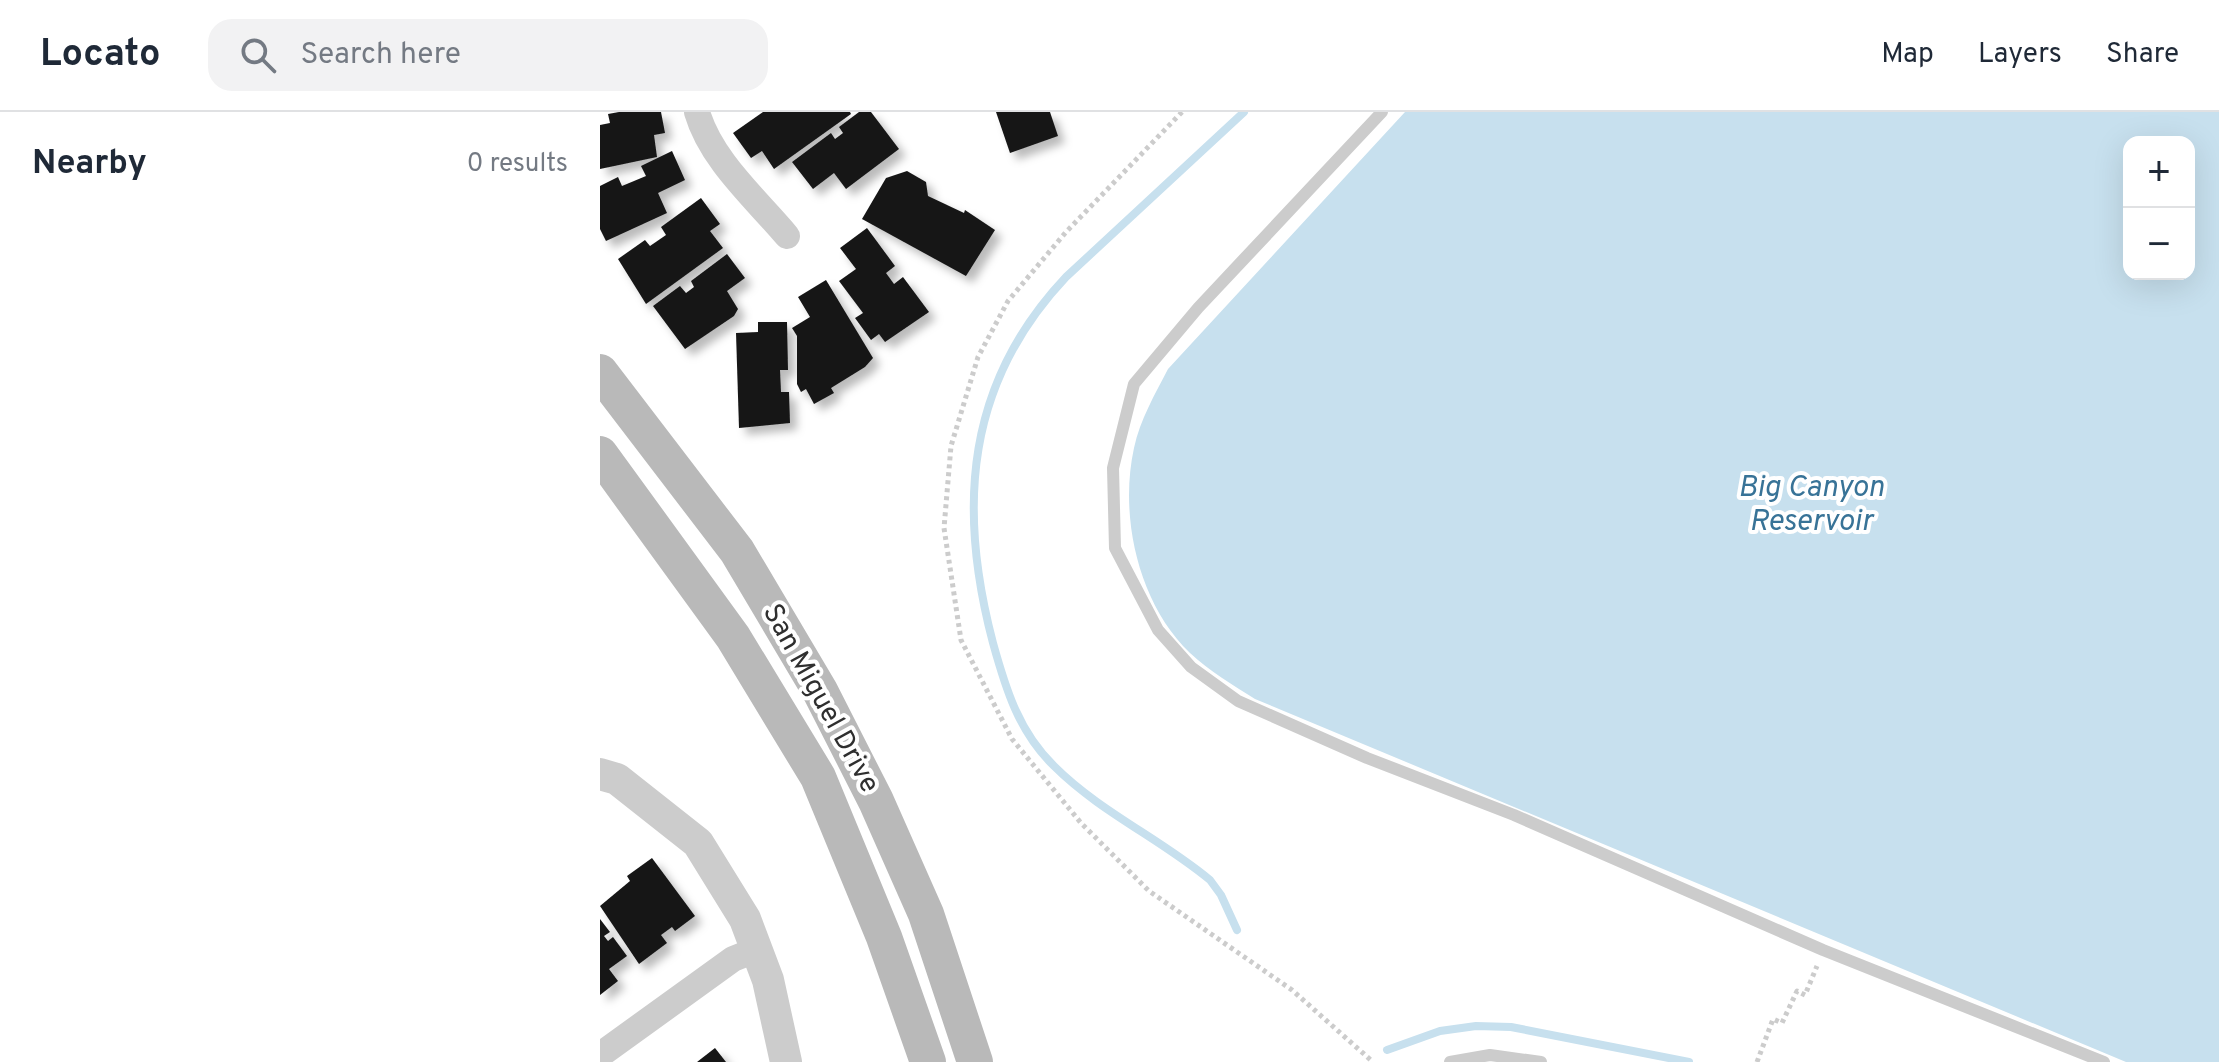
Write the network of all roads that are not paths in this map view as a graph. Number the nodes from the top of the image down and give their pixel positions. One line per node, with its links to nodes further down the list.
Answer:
1 (697, 112): 3 (street)
2 (1382, 112): 14 (lane)
3 (787, 236)
4 (600, 372): 11 (main road, San Miguel Drive)
5 (600, 454): 10 (main road, San Miguel Drive)
6 (600, 774): 7 (street)
7 (758, 949): 8 (street); 9 (street)
8 (600, 1055)
9 (786, 1062)
10 (928, 1062)
11 (975, 1062)
12 (1450, 1062): 13 (lane)
13 (1541, 1062)
14 (2104, 1062)

